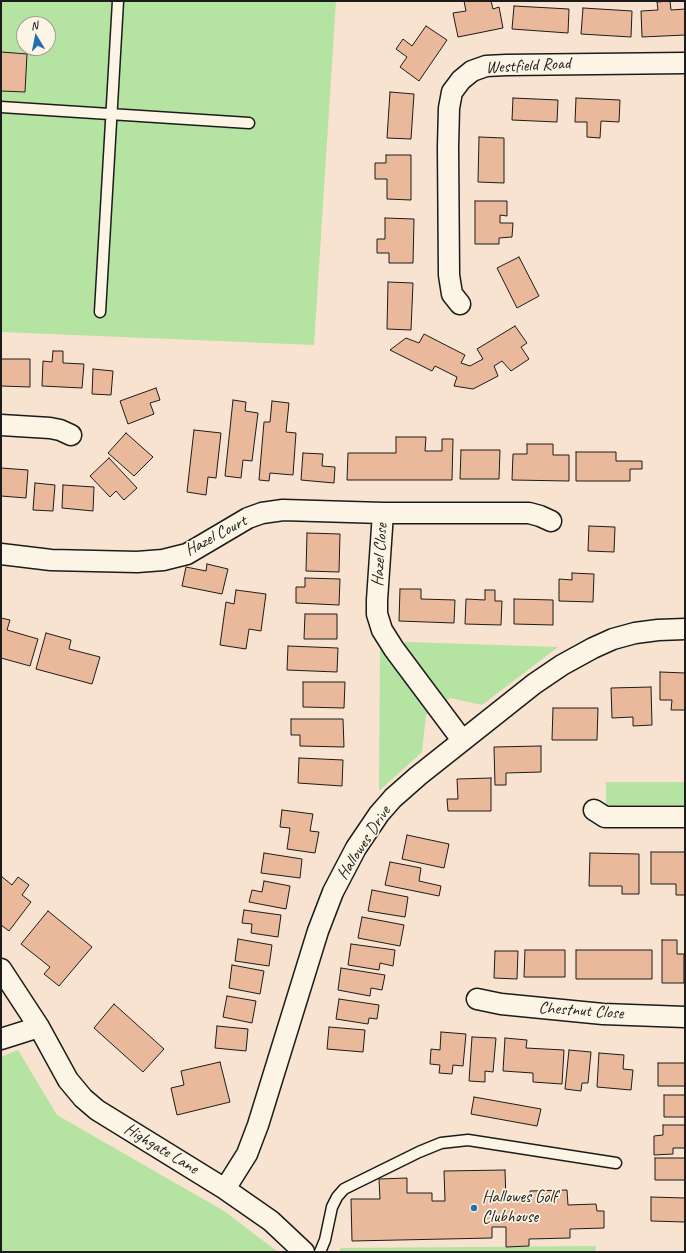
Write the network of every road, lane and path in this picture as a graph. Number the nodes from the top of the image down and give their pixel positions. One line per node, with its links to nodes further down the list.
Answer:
1 (118, 1): 4 (lane)
2 (685, 63): 6 (street, Westfield Road)
3 (1, 106): 4 (lane)
4 (112, 114): 5 (lane); 7 (lane)
5 (249, 123)
6 (460, 304)
7 (100, 312)
8 (1, 424): 9 (street)
9 (71, 435)
10 (383, 513): 11 (street, Hazel Close); 12 (street, Hazel Court); 14 (street, Hazel Close)
11 (551, 521)
12 (1, 554)
13 (685, 629): 14 (street, Hallowes Drive)
14 (462, 740): 23 (street, Hallowes Drive)
15 (594, 810): 16 (street)
16 (685, 817)
17 (1, 970): 20 (street, Highgate Lane)
18 (477, 999): 19 (street, Chestnut Close)
19 (685, 1017)
20 (38, 1027): 21 (street); 23 (street, Highgate Lane)
21 (1, 1038)
22 (616, 1163): 25 (lane)
23 (225, 1189): 24 (street, Highgate Lane)
24 (304, 1252)
25 (320, 1252)

